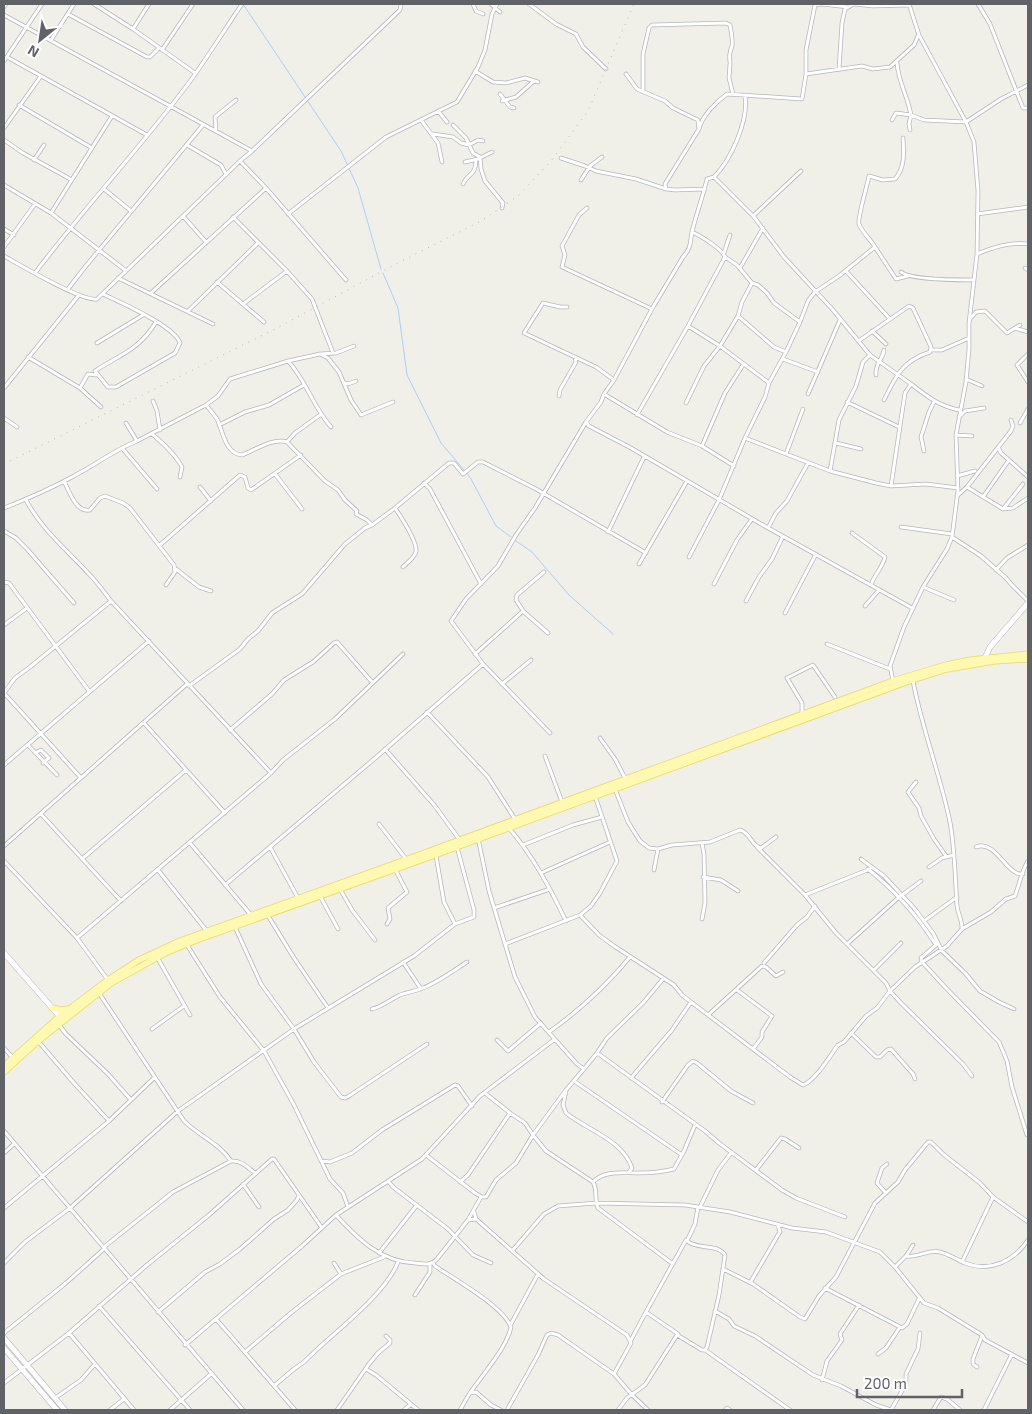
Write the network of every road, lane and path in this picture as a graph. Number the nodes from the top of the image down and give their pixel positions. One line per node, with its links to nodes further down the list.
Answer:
1 (42, 4): 21 (street)
2 (74, 4): 18 (street)
3 (94, 4): 16 (street)
4 (105, 4): 16 (street)
5 (149, 4): 22 (street)
6 (193, 4): 25 (street)
7 (242, 4): 32 (street)
8 (401, 4): 72 (street)
9 (473, 4): 19 (street)
10 (490, 4): 14 (street)
11 (529, 4): 29 (street)
12 (909, 4): 15 (street); 23 (street)
13 (978, 4): 39 (street)
14 (497, 6): 17 (street); 31 (street)
15 (849, 6): 30 (street); 34 (street)
16 (102, 9): 22 (street)
17 (500, 12)
18 (68, 14): 24 (street); 25 (street)
19 (483, 14)
20 (4, 15): 21 (street)
21 (27, 27): 24 (street); 26 (street)
22 (133, 29): 25 (street)
23 (919, 36): 28 (street); 56 (street)
24 (51, 40): 47 (street)
25 (161, 48): 32 (street)
26 (7, 56): 27 (street); 35 (street)
27 (4, 61)
28 (897, 62): 30 (street); 51 (street)
29 (606, 69)
30 (839, 69): 34 (street)
31 (475, 72): 36 (street); 50 (street)
32 (196, 73): 47 (street)
33 (626, 74): 40 (street)
34 (806, 75): 43 (street)
35 (41, 76): 46 (street); 52 (street)
36 (534, 81): 37 (street); 45 (street)
37 (538, 82)
38 (1028, 85): 39 (street)
39 (1015, 91): 49 (street); 56 (street)
40 (643, 92): 42 (street); 60 (street)
41 (500, 94): 45 (street)
42 (733, 94): 43 (street); 60 (street)
43 (745, 96): 85 (street)
44 (236, 100): 62 (street)
45 (504, 100): 48 (street)
46 (19, 105): 59 (street); 71 (street)
47 (170, 106): 57 (street); 64 (street)
48 (514, 108)
49 (1028, 108)
50 (438, 111): 53 (street); 55 (street)
51 (911, 115): 54 (street); 56 (street); 61 (street)
52 (112, 116): 64 (street); 71 (street)
53 (421, 120): 63 (street); 100 (street)
54 (892, 120)
55 (447, 122)
56 (966, 122): 101 (street)
57 (203, 125): 62 (street); 68 (street)
58 (453, 126): 69 (street)
59 (4, 128)
60 (698, 129): 92 (street)
61 (910, 130)
62 (216, 131): 72 (street)
63 (433, 134): 69 (street); 80 (street)
64 (147, 135): 91 (street)
65 (903, 138): 115 (street)
66 (4, 140): 77 (street)
67 (483, 140): 69 (street)
68 (187, 145): 84 (street); 98 (street)
69 (470, 145): 75 (street)
70 (44, 146): 77 (street)
71 (92, 148): 86 (street)
72 (252, 151): 79 (street)
73 (492, 152): 75 (street)
74 (602, 156): 82 (street)
75 (480, 157): 78 (street); 96 (street)
76 (561, 158): 82 (street)
77 (34, 160): 86 (street)
78 (476, 160): 81 (street); 88 (street)
79 (240, 161): 84 (street); 90 (street)
80 (442, 162)
81 (465, 162)
82 (589, 168): 87 (street); 92 (street)
83 (801, 171): 103 (street)
84 (226, 174): 102 (street)
85 (714, 176): 93 (street); 103 (street)
86 (72, 180): 99 (street)
87 (581, 180)
88 (463, 184)
89 (4, 185): 94 (street)
90 (266, 188): 100 (street); 104 (street)
91 (104, 189): 98 (street); 105 (street)
92 (666, 189): 93 (street)
93 (705, 189): 108 (street)
94 (35, 204): 99 (street); 110 (street)
95 (1028, 207): 101 (street)
96 (502, 208)
97 (587, 208): 139 (street)
98 (131, 211): 116 (street)
99 (51, 212): 105 (street)
100 (288, 214): 128 (street)
101 (977, 214): 117 (street)
102 (183, 216): 111 (street); 121 (street)
103 (753, 216): 107 (street)
104 (233, 217): 111 (street); 112 (street)
105 (70, 227): 116 (street); 125 (street)
106 (4, 228): 110 (street)
107 (763, 228): 120 (street); 133 (street)
108 (692, 232): 118 (street); 139 (street)
109 (730, 234): 118 (street)
110 (14, 235): 114 (street)
111 (206, 242): 134 (street)
112 (258, 243): 122 (street); 130 (street)
113 (1028, 244): 117 (street)
114 (4, 247)
115 (875, 247): 123 (street); 126 (street)
116 (100, 250): 121 (street); 132 (street)
117 (977, 254): 129 (street)
118 (724, 255): 120 (street); 151 (street)
119 (4, 256): 125 (street)
120 (740, 268): 131 (street)
121 (125, 270): 127 (street)
122 (287, 271): 137 (street); 163 (street)
123 (846, 271): 133 (street); 143 (street)
124 (902, 272): 126 (street)
125 (35, 273): 132 (street)
126 (908, 276): 129 (street)
127 (118, 278): 134 (street); 135 (street)
128 (346, 280)
129 (974, 280): 145 (street)
130 (217, 282): 137 (street); 140 (street)
131 (752, 283): 142 (street); 148 (street)
132 (68, 289): 136 (street)
133 (815, 292): 144 (street); 148 (street)
134 (151, 293): 140 (street)
135 (103, 294): 136 (street); 141 (street)
136 (80, 295): 168 (street)
137 (243, 304): 147 (street)
138 (568, 307): 169 (street)
139 (652, 309): 179 (street)
140 (188, 311): 149 (street)
141 (144, 314): 146 (street); 157 (street)
142 (738, 316): 160 (street); 164 (street)
143 (890, 319): 153 (street); 162 (street)
144 (840, 320): 156 (street); 174 (street)
145 (970, 320): 152 (street); 155 (street)
146 (156, 322): 175 (street); 175 (street)
147 (264, 322)
148 (800, 322): 164 (street)
149 (213, 324)
150 (1020, 325): 152 (street)
151 (688, 326): 160 (street); 205 (street)
152 (1015, 328): 154 (street)
153 (872, 332): 156 (street); 158 (street)
154 (1028, 332)
155 (969, 338): 162 (street); 178 (street)
156 (860, 340): 167 (street)
157 (97, 343)
158 (886, 344)
159 (354, 346): 163 (street)
160 (720, 346): 173 (street); 197 (street)
161 (884, 350): 172 (street)
162 (931, 350): 177 (street)
163 (333, 352): 165 (street)
164 (786, 352): 170 (street)
165 (320, 354): 171 (street); 181 (street)
166 (1028, 354): 182 (street)
167 (870, 355): 172 (street); 195 (street)
168 (28, 357): 187 (street); 188 (street)
169 (575, 357): 179 (street); 191 (street)
170 (782, 359): 174 (street); 183 (street)
171 (288, 361): 185 (street); 198 (street)
172 (878, 361): 176 (street); 177 (street)
173 (743, 365): 183 (street); 224 (street)
174 (818, 372): 190 (street)
175 (97, 375): 188 (street)
176 (876, 375)
177 (896, 375): 184 (street); 192 (street)
178 (966, 379): 186 (street); 203 (street)
179 (614, 380): 189 (street)
180 (356, 381): 181 (street)
181 (344, 382): 194 (street)
182 (1028, 382)
183 (769, 383): 220 (street)
184 (911, 384): 196 (street); 215 (street)
185 (304, 385): 204 (street); 212 (street)
186 (982, 386)
187 (4, 388)
188 (80, 388): 199 (street)
189 (604, 394): 205 (street); 209 (street)
190 (808, 394)
191 (559, 396)
192 (884, 400)
193 (153, 401): 216 (street)
194 (393, 402)
195 (847, 402): 215 (street); 223 (street)
196 (934, 402): 203 (street); 228 (street)
197 (686, 403)
198 (206, 406): 212 (street); 216 (street)
199 (101, 407)
200 (984, 408): 207 (street)
201 (803, 409): 229 (street)
202 (1028, 409): 210 (street)
203 (960, 410): 207 (street)
204 (320, 415): 214 (street); 222 (street)
205 (637, 415): 224 (street)
206 (4, 418): 213 (street)
207 (959, 418): 218 (street)
208 (1011, 420): 226 (street)
209 (586, 422): 231 (street); 250 (street)
210 (1020, 422)
211 (126, 423): 221 (street)
212 (219, 425): 222 (street)
213 (17, 427)
214 (331, 427)
215 (899, 427): 246 (street)
216 (160, 430): 217 (street)
217 (152, 434): 221 (street); 239 (street)
218 (956, 435): 219 (street); 238 (street)
219 (972, 436)
220 (745, 438): 229 (street); 234 (street)
221 (138, 441): 225 (street)
222 (287, 442): 230 (street)
223 (836, 443): 227 (street); 235 (street)
224 (702, 446): 234 (street)
225 (122, 448): 241 (street); 249 (street)
226 (998, 448): 232 (street); 247 (street)
227 (862, 449)
228 (924, 452)
229 (786, 454): 233 (street)
230 (301, 455): 237 (street); 262 (street)
231 (644, 457): 242 (street); 266 (street)
232 (1009, 460): 240 (street); 252 (street)
233 (808, 464): 235 (street); 264 (street)
234 (734, 466): 255 (street)
235 (830, 471): 246 (street)
236 (975, 471): 238 (street)
237 (275, 474): 256 (street); 259 (street)
238 (957, 476): 248 (street)
239 (180, 477)
240 (1028, 478)
241 (64, 481): 254 (street); 271 (street)
242 (687, 481): 255 (street); 272 (street)
243 (424, 483): 250 (street); 258 (street); 281 (street)
244 (1022, 484): 260 (street)
245 (200, 486): 256 (street)
246 (891, 486): 248 (street)
247 (967, 487): 251 (street); 252 (street)
248 (958, 488): 251 (street)
249 (157, 489)
250 (543, 494): 266 (street); 281 (street)
251 (957, 497): 269 (street)
252 (983, 498): 260 (street)
253 (1028, 498): 260 (street)
254 (26, 500): 257 (street); 289 (street)
255 (719, 500): 261 (street); 274 (street)
256 (211, 501): 271 (street)
257 (4, 508)
258 (395, 508): 262 (street); 276 (street)
259 (302, 509)
260 (1003, 509)
261 (752, 519): 264 (street); 282 (street)
262 (372, 525): 315 (street)
263 (901, 526): 269 (street)
264 (768, 528): 268 (street)
265 (4, 531): 292 (street)
266 (608, 532): 272 (street)
267 (852, 534): 284 (street)
268 (783, 536): 273 (street); 290 (street)
269 (952, 536): 278 (street); 285 (street)
270 (1028, 545): 278 (street)
271 (160, 546): 277 (street)
272 (646, 553): 275 (street)
273 (816, 554): 284 (street); 297 (street)
274 (689, 557)
275 (639, 564)
276 (403, 567)
277 (175, 568): 283 (street); 286 (street)
278 (996, 570): 291 (street)
279 (544, 572): 296 (street)
280 (4, 582): 294 (street)
281 (481, 584): 304 (street)
282 (714, 584)
283 (166, 585)
284 (871, 585): 287 (street)
285 (923, 587): 288 (street); 295 (street)
286 (211, 590)
287 (879, 590): 293 (street); 295 (street)
288 (954, 600)
289 (111, 601): 300 (street); 302 (street)
290 (746, 602)
291 (1028, 602): 308 (street)
292 (74, 603)
293 (865, 606)
294 (27, 608): 298 (street); 302 (street)
295 (912, 608): 310 (street)
296 (524, 612): 299 (street); 304 (street)
297 (785, 613)
298 (4, 625)
299 (548, 633)
300 (149, 642): 315 (street); 316 (street)
301 (827, 644): 310 (street)
302 (56, 646): 316 (street); 317 (street)
303 (403, 654): 313 (street)
304 (475, 654): 309 (street)
305 (1028, 654): 308 (main road)
306 (1028, 659): 308 (main road)
307 (531, 660): 314 (street)
308 (983, 661): 311 (main road); 312 (main road)
309 (483, 664): 314 (street); 319 (street)
310 (890, 669): 312 (street)
311 (913, 680): 338 (main road); 361 (street)
312 (893, 681): 320 (main road)
313 (372, 682): 322 (street); 333 (street)
314 (502, 684): 324 (street)
315 (188, 685): 321 (street); 322 (street)
316 (89, 692): 323 (street)
317 (4, 693): 323 (street)
318 (835, 697): 320 (street)
319 (427, 712): 327 (street); 344 (street)
320 (802, 715): 336 (main road)
321 (144, 724): 332 (street); 335 (street)
322 (230, 730): 333 (street)
323 (41, 733): 326 (street); 335 (street)
324 (550, 733)
325 (600, 738): 336 (street)
326 (28, 745): 328 (street); 331 (street)
327 (385, 749): 349 (street); 355 (street)
328 (35, 753): 330 (street); 330 (street)
329 (545, 756): 340 (street)
330 (43, 763): 334 (street)
331 (4, 765)
332 (186, 770): 341 (street); 363 (street)
333 (271, 773): 341 (street)
334 (57, 776)
335 (81, 778): 342 (street)
336 (625, 779): 340 (main road)
337 (916, 782): 362 (street)
338 (615, 789): 339 (main road); 359 (street)
339 (595, 796): 343 (street); 346 (main road)
340 (562, 803): 344 (main road)
341 (225, 813): 351 (street)
342 (40, 814): 354 (street); 363 (street)
343 (602, 817): 350 (street); 353 (street)
344 (516, 819): 347 (main road)
345 (379, 824): 364 (street)
346 (509, 827): 347 (main road); 353 (street)
347 (477, 836): 349 (main road); 356 (main road); 388 (street)
348 (776, 837): 358 (street)
349 (459, 840): 364 (main road)
350 (610, 842): 373 (street); 391 (street)
351 (190, 843): 371 (street); 377 (street)
352 (702, 843): 358 (street); 359 (street); 375 (street)
353 (523, 845): 373 (street)
354 (4, 846)
355 (270, 847): 377 (street); 385 (street)
356 (456, 847): 360 (main road); 396 (street)
357 (976, 847): 374 (street)
358 (758, 848): 381 (street)
359 (658, 849): 372 (street)
360 (436, 854): 370 (main road); 396 (street)
361 (954, 855): 362 (street); 384 (street)
362 (946, 856): 368 (street)
363 (82, 859): 386 (street)
364 (406, 859): 385 (main road)
365 (860, 859): 369 (street)
366 (4, 861): 401 (street)
367 (1028, 861): 374 (street)
368 (929, 867)
369 (870, 868): 381 (street); 383 (street)
370 (395, 869): 378 (main road); 395 (street)
371 (158, 870): 386 (street); 400 (street)
372 (654, 870)
373 (540, 873): 379 (street)
374 (1023, 874): 399 (street)
375 (703, 877): 380 (street); 392 (street)
376 (921, 882): 383 (street)
377 (225, 885): 390 (street)
378 (340, 889): 382 (main road); 402 (street)
379 (550, 890): 388 (street); 393 (street)
380 (738, 891)
381 (805, 895): 387 (street)
382 (320, 896): 389 (main road); 398 (street)
383 (900, 896): 394 (street); 406 (street); 413 (street)
384 (958, 897): 394 (street); 399 (street)
385 (299, 898): 390 (main road)
386 (121, 901): 401 (street)
387 (815, 906): 406 (street); 414 (street)
388 (494, 908): 405 (street)
389 (267, 914): 397 (main road); 426 (street)
390 (251, 915): 400 (main road)
391 (580, 915): 393 (street); 410 (street)
392 (702, 919)
393 (566, 921): 405 (street)
394 (924, 921): 407 (street)
395 (387, 924)
396 (455, 924): 411 (street)
397 (234, 926): 404 (main road); 435 (street)
398 (338, 929)
399 (962, 929): 407 (street)
400 (206, 930): 418 (main road)
401 (77, 938): 418 (street)
402 (375, 940)
403 (901, 943): 415 (street)
404 (187, 944): 409 (main road); 444 (street)
405 (504, 944): 433 (street)
406 (847, 944): 415 (street)
407 (942, 950): 413 (street); 427 (street)
408 (4, 952): 425 (street)
409 (157, 957): 422 (main road); 424 (street)
410 (630, 958): 417 (street); 436 (street)
411 (403, 962): 419 (street); 426 (street)
412 (468, 962): 419 (street)
413 (922, 962): 421 (street); 466 (street)
414 (764, 963)
415 (874, 970): 421 (street)
416 (783, 972): 420 (street)
417 (663, 978): 423 (street); 445 (street)
418 (108, 980): 428 (main road)
419 (421, 989): 429 (street)
420 (737, 990): 430 (street); 443 (street)
421 (890, 991): 437 (street); 450 (street)
422 (98, 993): 432 (main road); 451 (street)
423 (691, 1002): 430 (street); 452 (street)
424 (184, 1006): 431 (street); 434 (street)
425 (52, 1008): 428 (main road); 432 (street)
426 (328, 1008): 435 (street)
427 (1014, 1008)
428 (70, 1009): 432 (main road)
429 (372, 1009)
430 (708, 1015): 443 (street)
431 (190, 1016)
432 (60, 1021): 440 (main road); 446 (main road); 457 (street)
433 (541, 1023): 436 (street); 439 (street)
434 (152, 1029)
435 (294, 1029): 441 (street); 444 (street)
436 (549, 1032): 438 (street)
437 (851, 1033): 443 (street); 453 (street)
438 (556, 1039): 448 (street); 456 (street)
439 (497, 1040)
440 (38, 1041): 449 (main road); 463 (street)
441 (427, 1044)
442 (4, 1048): 446 (street)
443 (753, 1049)
444 (264, 1051): 461 (street); 475 (street)
445 (597, 1053): 448 (street); 452 (street)
446 (13, 1058): 447 (main road)
447 (4, 1066)
448 (584, 1069): 454 (street)
449 (4, 1072)
450 (972, 1076)
451 (155, 1077): 457 (street); 461 (street)
452 (631, 1078): 458 (street)
453 (914, 1079)
454 (574, 1081): 455 (street); 473 (street)
455 (566, 1090): 467 (street); 480 (street)
456 (485, 1093): 460 (street); 462 (street)
457 (131, 1100): 463 (street)
458 (662, 1102): 459 (street); 464 (street)
459 (753, 1103)
460 (472, 1106): 472 (street); 476 (street)
461 (178, 1111): 474 (street); 501 (street)
462 (510, 1113): 467 (street); 484 (street)
463 (108, 1121): 482 (street)
464 (695, 1124): 471 (street); 473 (street)
465 (4, 1131): 468 (street)
466 (1027, 1134)
467 (533, 1135): 485 (street); 489 (street)
468 (14, 1144): 470 (street); 482 (street)
469 (799, 1148): 479 (street)
470 (4, 1153)
471 (731, 1153): 479 (street); 499 (street)
472 (426, 1155): 483 (street); 484 (street)
473 (682, 1155): 480 (street)
474 (231, 1161): 481 (street); 515 (street)
475 (322, 1162): 476 (street); 478 (street)
476 (330, 1162): 478 (street)
477 (887, 1164): 487 (street)
478 (325, 1168): 498 (street)
479 (756, 1170): 504 (street)
480 (629, 1172): 485 (street)
481 (255, 1173): 486 (street); 488 (street)
482 (42, 1175): 500 (street); 501 (street)
483 (388, 1181): 496 (street); 498 (street)
484 (460, 1182): 489 (street)
485 (593, 1182): 491 (street)
486 (243, 1184): 497 (street); 531 (street)
487 (885, 1192): 490 (street); 513 (street)
488 (299, 1194): 492 (street); 493 (street)
489 (481, 1197): 502 (street)
490 (993, 1197): 507 (street); 521 (street)
491 (596, 1198): 494 (street); 495 (street)
492 (297, 1200): 493 (street); 539 (street)
493 (303, 1200): 509 (street)
494 (596, 1203): 495 (street); 516 (street); 526 (street)
495 (602, 1204): 499 (street)
496 (417, 1205): 510 (street); 517 (street)
497 (259, 1207)
498 (348, 1207): 503 (street)
499 (699, 1207): 508 (street); 511 (street)
500 (4, 1208)
501 (70, 1208): 515 (street); 522 (street)
502 (474, 1212): 505 (street); 506 (street)
503 (336, 1215): 509 (street); 517 (street)
504 (845, 1217)
505 (476, 1219): 506 (street); 516 (street)
506 (468, 1220): 510 (street)
507 (1028, 1222)
508 (778, 1225): 513 (street); 532 (street)
509 (322, 1228): 541 (street)
510 (455, 1235): 524 (street); 525 (street)
511 (686, 1239): 526 (street); 528 (street)
512 (1028, 1240): 521 (street)
513 (854, 1243): 527 (street); 533 (street)
514 (913, 1245): 518 (street)
515 (104, 1248): 531 (street); 544 (street)
516 (512, 1251): 530 (street)
517 (380, 1253): 519 (street)
518 (906, 1256): 521 (street); 527 (street)
519 (384, 1257): 520 (street); 529 (street)
520 (398, 1262): 525 (street); 569 (street)
521 (962, 1262)
522 (4, 1263)
523 (334, 1263): 529 (street)
524 (490, 1263)
525 (432, 1264): 534 (street); 542 (street)
526 (672, 1264): 540 (street)
527 (895, 1267): 535 (street)
528 (723, 1268): 532 (street); 538 (street)
529 (341, 1274): 555 (street)
530 (538, 1274): 542 (street); 551 (street)
531 (131, 1280): 537 (street); 539 (street)
532 (750, 1283): 533 (street)
533 (825, 1288): 536 (street)
534 (415, 1295)
535 (919, 1299): 543 (street); 548 (street)
536 (859, 1305): 543 (street); 566 (street)
537 (99, 1306): 545 (street); 575 (street)
538 (715, 1311): 554 (street); 566 (street)
539 (158, 1312): 552 (street)
540 (646, 1312): 547 (street); 551 (street)
541 (216, 1319): 552 (street); 555 (street)
542 (510, 1325): 568 (street)
543 (900, 1327): 556 (street)
544 (4, 1333)
545 (69, 1333): 559 (street); 560 (street)
546 (920, 1333): 596 (street)
547 (679, 1335): 554 (street); 572 (street)
548 (982, 1335): 557 (street); 561 (street)
549 (386, 1336): 563 (street)
550 (4, 1338): 560 (street)
551 (631, 1342): 565 (street)
552 (186, 1345): 564 (street)
553 (4, 1348): 562 (street)
554 (705, 1350): 595 (street)
555 (245, 1352): 569 (street)
556 (878, 1354)
557 (1012, 1354): 558 (street); 599 (street)
558 (1028, 1363)
559 (95, 1364): 573 (street); 574 (street)
560 (28, 1365): 562 (street); 573 (street)
561 (978, 1367)
562 (21, 1368): 567 (street); 577 (street)
563 (366, 1369): 576 (street); 585 (street)
564 (211, 1374): 575 (street); 583 (street)
565 (614, 1374): 572 (street); 590 (street)
566 (822, 1380): 596 (street)
567 (4, 1383)
568 (478, 1383): 570 (street); 571 (street)
569 (274, 1386): 584 (street)
570 (476, 1392): 571 (street); 589 (street)
571 (470, 1393): 588 (street)
572 (632, 1395): 591 (street); 592 (street)
573 (55, 1398): 578 (street)
574 (124, 1399): 579 (street); 580 (street)
575 (180, 1401): 581 (street); 582 (street)
576 (410, 1405): 586 (street); 587 (street)
577 (57, 1410)
578 (65, 1410)
579 (110, 1410)
580 (134, 1410)
581 (170, 1410)
582 (190, 1410)
583 (243, 1410)
584 (295, 1410)
585 (337, 1410)
586 (404, 1410)
587 (418, 1410)
588 (460, 1410)
589 (501, 1410)
590 (507, 1410)
591 (618, 1410)
592 (648, 1410)
593 (725, 1410): 594 (street)
594 (730, 1410)
595 (790, 1410)
596 (891, 1410)
597 (933, 1410): 598 (street)
598 (960, 1410)
599 (984, 1410)

